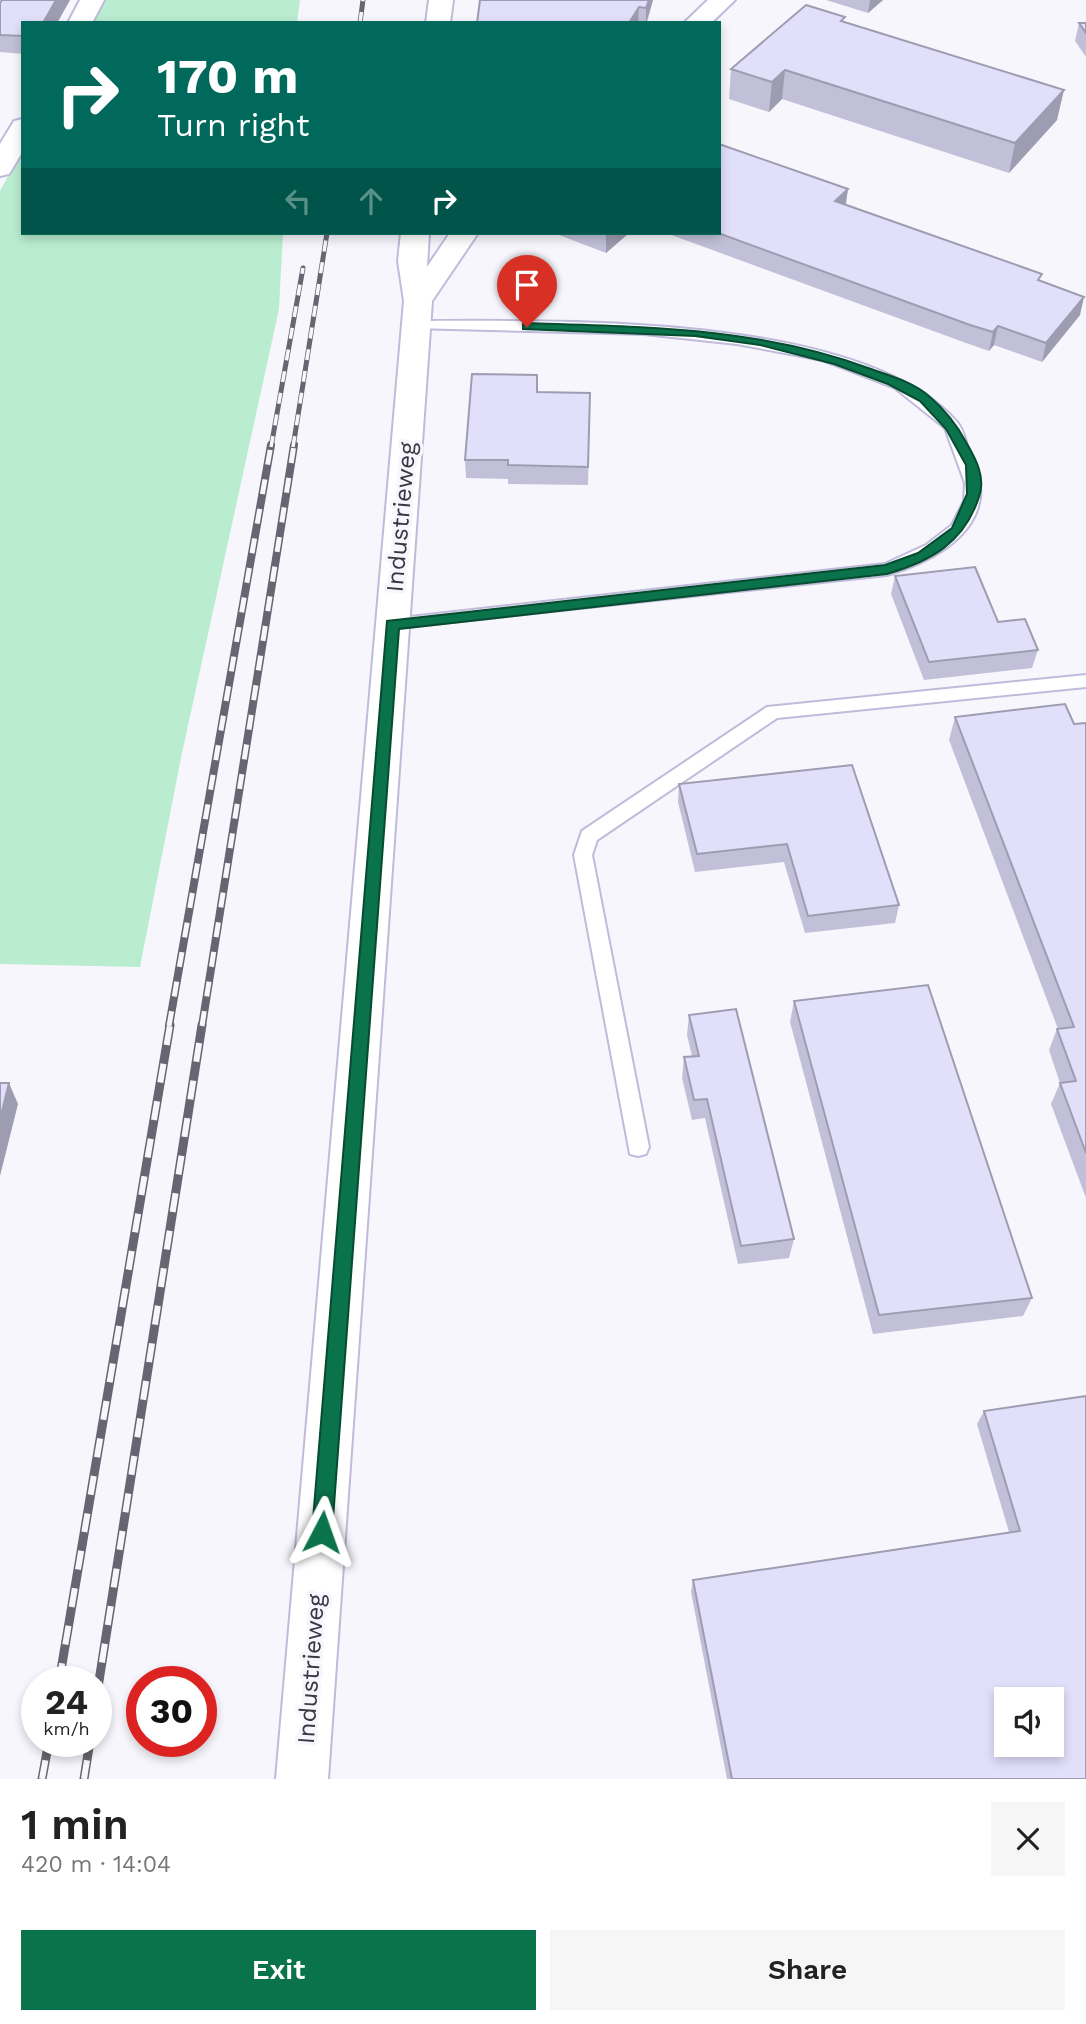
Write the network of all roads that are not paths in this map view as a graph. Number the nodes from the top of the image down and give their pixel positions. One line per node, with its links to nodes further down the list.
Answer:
1 (92, 0): 4 (street)
2 (441, 0): 5 (street)
3 (723, 0): 6 (street)
4 (81, 21)
5 (438, 21)
6 (698, 21)
7 (21, 131): 8 (street)
8 (0, 168)
9 (415, 235): 11 (street)
10 (463, 235): 11 (street, Industrieweg)
11 (417, 313): 12 (street, Industrieweg); 12 (lane)
12 (392, 625): 15 (street, Industrieweg)
13 (1086, 681): 14 (lane)
14 (638, 1147)
15 (302, 1779)

